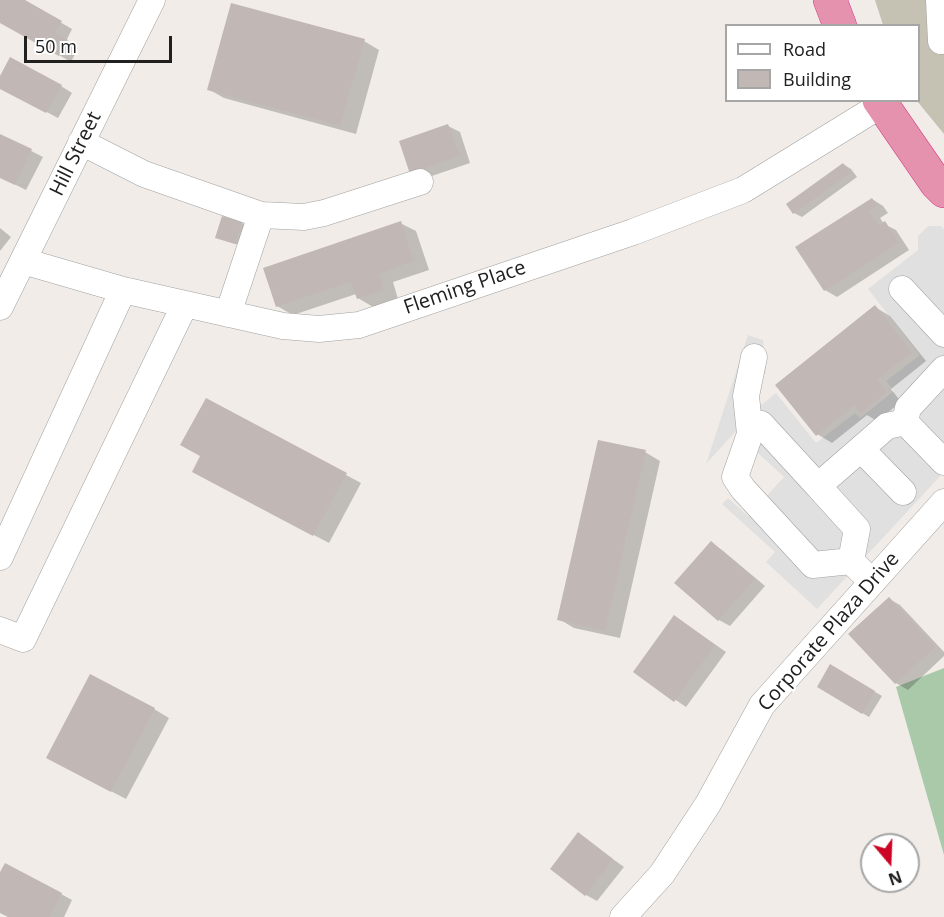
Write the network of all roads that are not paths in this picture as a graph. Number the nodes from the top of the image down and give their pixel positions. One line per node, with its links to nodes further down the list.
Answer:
1 (152, 0): 7 (street, Hill Street)
2 (830, 0): 4 (highway)
3 (939, 0): 5 (street)
4 (839, 24)
5 (934, 44)
6 (880, 103): 9 (highway); 16 (street, Fleming Place)
7 (81, 142): 10 (street); 11 (street, Hill Street)
8 (420, 182): 10 (street)
9 (944, 191)
10 (261, 215): 16 (street)
11 (23, 261): 13 (street, Fleming Place); 15 (street, Hill Street)
12 (903, 289): 17 (street)
13 (123, 290): 14 (street, Fleming Place); 27 (street)
14 (185, 304): 16 (street, Fleming Place); 30 (street)
15 (0, 307)
16 (228, 314)
17 (944, 334)
18 (754, 357): 21 (street)
19 (940, 382): 20 (street)
20 (905, 422): 22 (street); 23 (street)
21 (750, 434): 24 (street); 28 (street)
22 (861, 449): 24 (street); 25 (street)
23 (944, 462)
24 (818, 486): 28 (street)
25 (903, 492)
26 (944, 502): 29 (street, Corporate Plaza Drive)
27 (0, 556)
28 (850, 561): 29 (street)
29 (872, 582): 31 (street, Corporate Plaza Drive)
30 (0, 630)
31 (623, 917)

